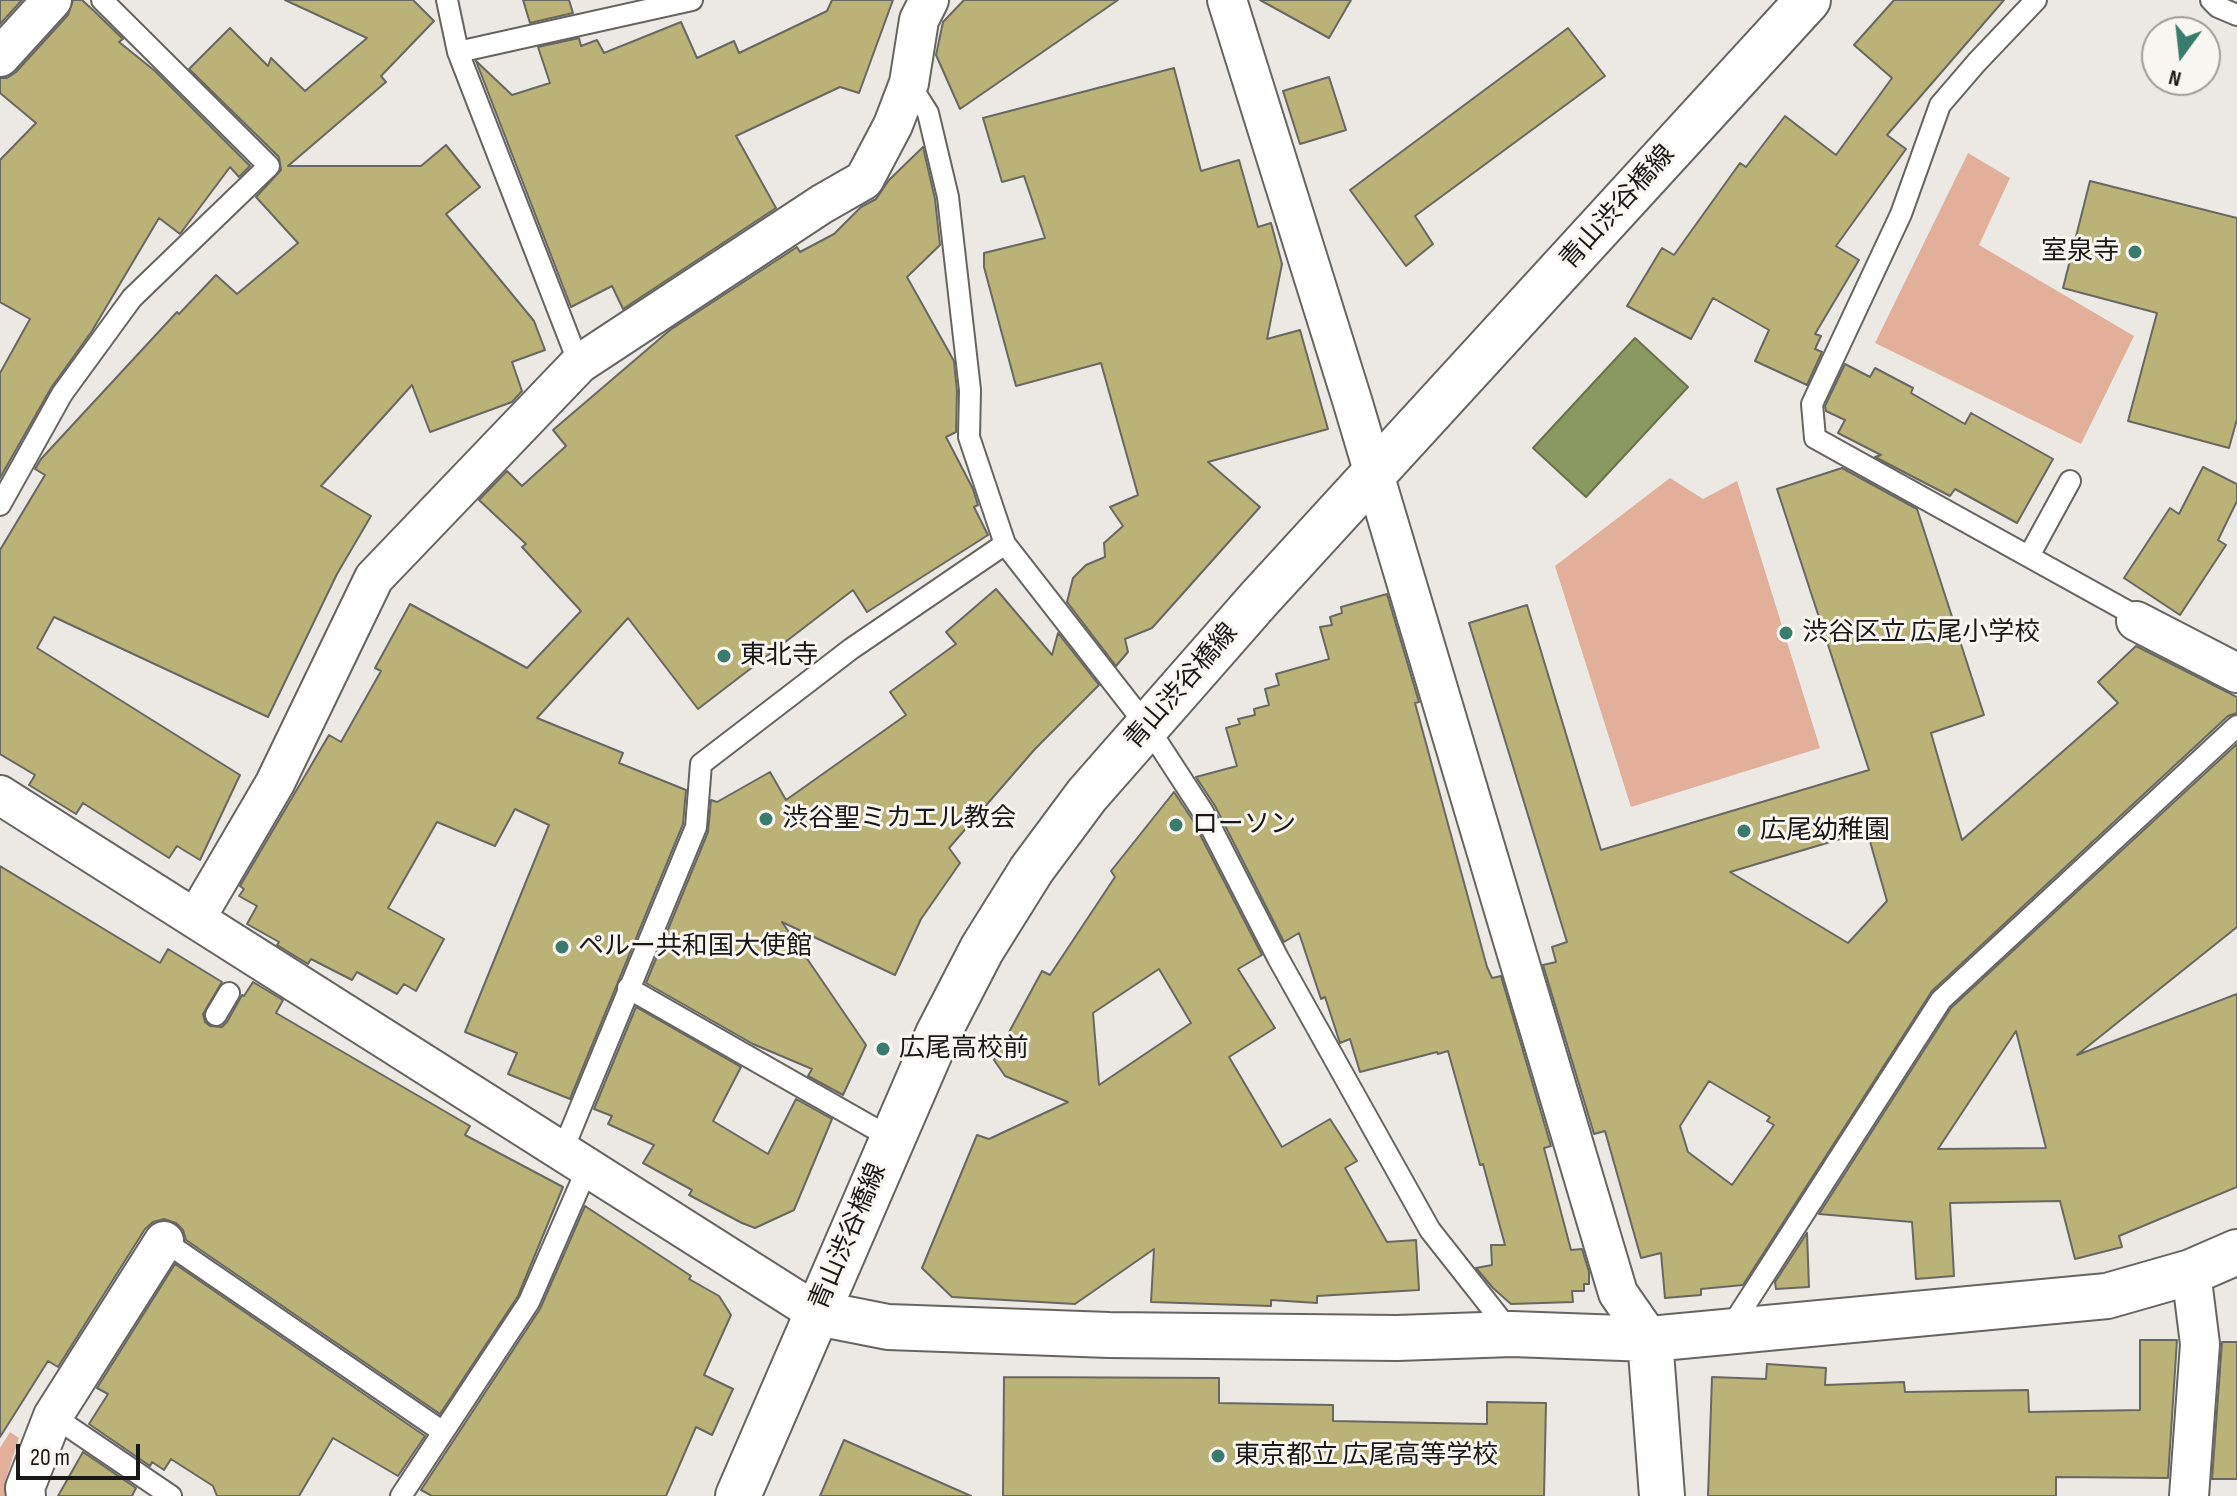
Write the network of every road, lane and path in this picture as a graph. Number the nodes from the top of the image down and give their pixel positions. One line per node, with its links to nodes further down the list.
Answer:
1 (52, 0): 12 (street)
2 (102, 0): 17 (lane)
3 (447, 0): 11 (lane)
4 (692, 0): 11 (lane)
5 (1227, 0): 15 (street)
6 (1808, 0): 15 (street, 青山渋谷橋線)
7 (2036, 0): 19 (lane)
8 (2211, 0): 10 (lane)
9 (920, 7): 13 (street)
10 (2237, 15)
11 (458, 52): 14 (lane)
12 (0, 57)
13 (909, 83): 14 (street); 18 (lane)
14 (579, 364): 25 (street)
15 (1373, 475): 22 (street, 青山渋谷橋線); 37 (street)
16 (2070, 481): 19 (lane)
17 (0, 505)
18 (1005, 544): 22 (lane); 27 (lane)
19 (2029, 556): 20 (lane)
20 (2136, 621): 21 (street)
21 (2237, 673)
22 (1147, 726): 29 (street, 青山渋谷橋線); 35 (lane)
23 (2237, 726): 36 (lane)
24 (0, 795): 25 (street)
25 (196, 918): 26 (street)
26 (240, 973): 28 (lane); 30 (street)
27 (628, 988): 29 (lane); 30 (lane)
28 (216, 1015)
29 (891, 1138): 34 (street, 青山渋谷橋線)
30 (574, 1161): 34 (street); 39 (lane)
31 (164, 1241): 38 (street); 39 (lane)
32 (2237, 1252): 33 (street)
33 (2191, 1272): 36 (street); 45 (street)
34 (817, 1313): 35 (street); 43 (street, 青山渋谷橋線)
35 (1512, 1334): 37 (street)
36 (1727, 1334): 37 (street)
37 (1650, 1339): 44 (street)
38 (53, 1416): 40 (street); 41 (lane)
39 (443, 1432): 42 (lane)
40 (26, 1496)
41 (171, 1496)
42 (401, 1496)
43 (738, 1496)
44 (1662, 1496)
45 (2189, 1496)

